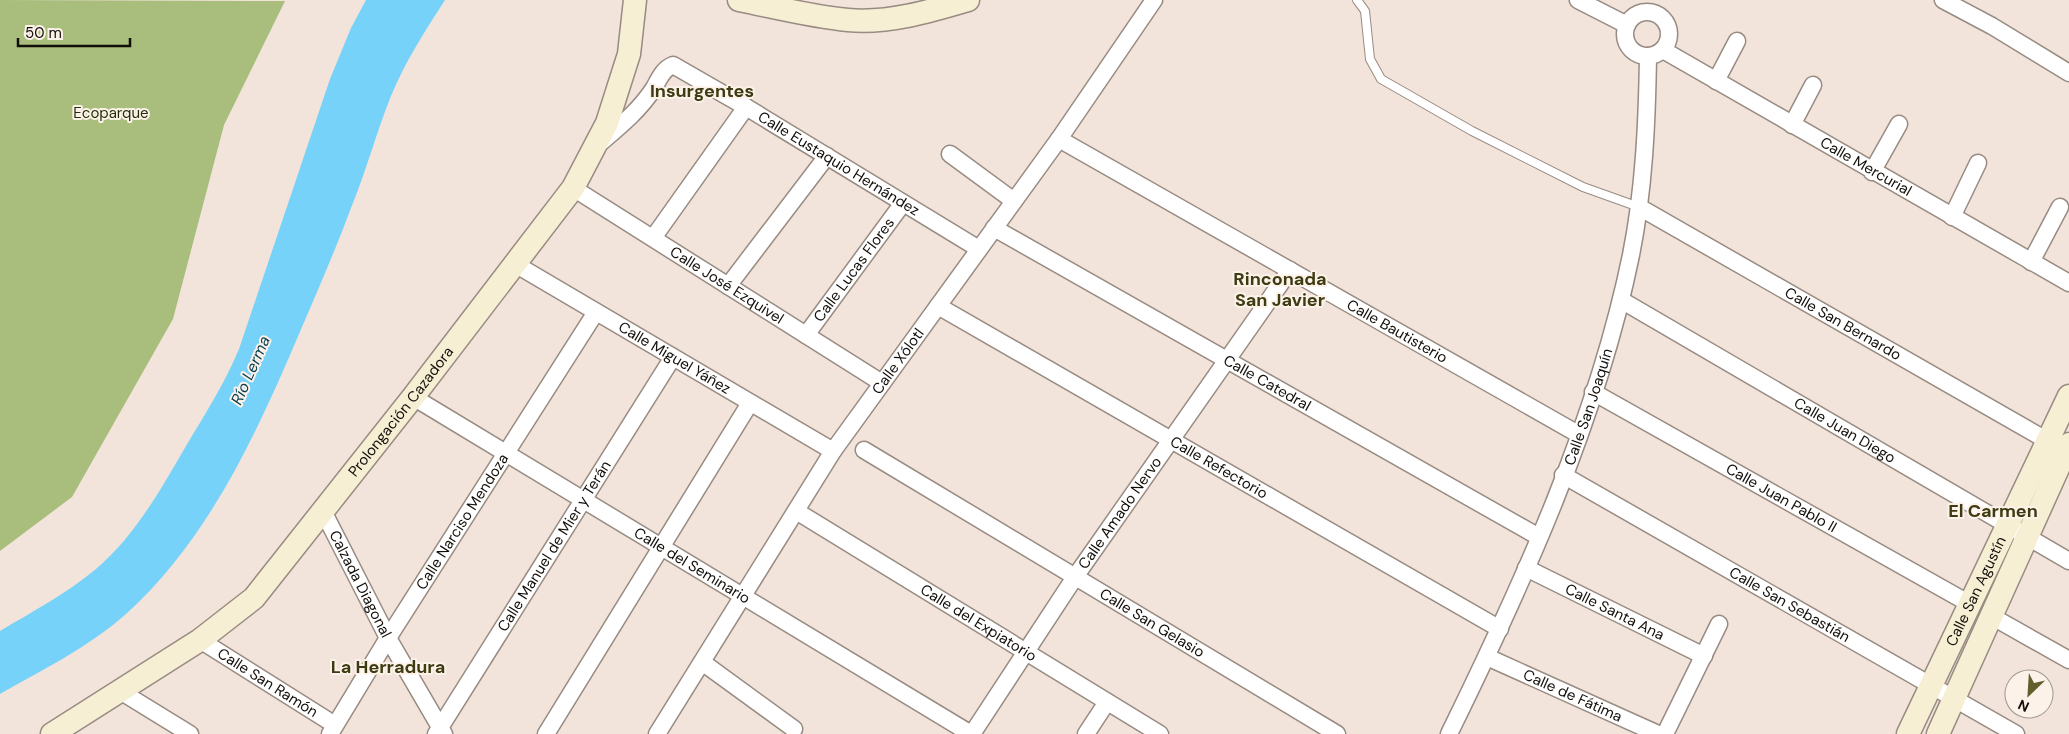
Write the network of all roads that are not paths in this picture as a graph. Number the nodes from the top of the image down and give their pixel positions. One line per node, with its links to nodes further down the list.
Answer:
1 (635, 0): 19 (street, Prolongación Cazadora)
2 (739, 0): 3 (street)
3 (968, 0)
4 (1154, 0): 18 (street, Calle Xólotl)
5 (1357, 0): 27 (lane)
6 (1578, 0): 9 (street)
7 (1943, 0): 12 (street)
8 (1644, 7): 9 (street); 11 (street)
9 (1627, 25): 11 (street)
10 (1737, 41): 13 (street)
11 (1655, 53): 13 (street, Calle Mercurial); 27 (street, Calle San Joaquín)
12 (2069, 73)
13 (1716, 81): 17 (street, Calle Mercurial)
14 (1813, 85): 17 (street)
15 (746, 107): 19 (street, Calle Eustaquio Hernández); 21 (street, Calle Eustaquio Hernández); 31 (street)
16 (1899, 124): 23 (street)
17 (1792, 125): 23 (street, Calle Mercurial)
18 (1059, 139): 25 (street, Calle Xólotl); 35 (street, Calle Bautisterio)
19 (596, 147): 24 (street, Prolongación Cazadora)
20 (950, 154): 25 (street)
21 (826, 156): 26 (street, Calle Eustaquio Hernández); 37 (street)
22 (1978, 163): 29 (street)
23 (1872, 172): 29 (street, Calle Mercurial)
24 (574, 188): 31 (street, Calle José Ezquivel); 34 (street, Prolongación Cazadora)
25 (1014, 201): 30 (street, Calle Xólotl)
26 (903, 203): 32 (street, Calle Eustaquio Hernández); 41 (street, Calle Lucas Flores)
27 (1639, 207): 38 (street, Calle San Joaquín); 51 (street, Calle San Bernardo)
28 (2060, 207): 33 (street)
29 (1952, 217): 33 (street, Calle Mercurial)
30 (994, 228): 32 (street, Calle Xólotl); 43 (street, Calle Catedral)
31 (652, 238): 37 (street, Calle José Ezquivel)
32 (979, 249): 39 (street, Calle Xólotl)
33 (2031, 262): 36 (street, Calle Mercurial)
34 (515, 264): 40 (street, Calle Miguel Yáñez); 47 (street, Prolongación Cazadora)
35 (1290, 270): 43 (street, Calle Amado Nervo); 49 (street, Calle Bautisterio)
36 (2069, 283)
37 (728, 286): 41 (street, Calle José Ezquivel)
38 (1621, 300): 45 (street, Calle San Joaquín); 59 (street, Calle Juan Diego)
39 (938, 306): 44 (street, Calle Xólotl); 50 (street, Calle Refectorio)
40 (596, 312): 42 (street, Calle Miguel Yáñez); 54 (street, Calle Narciso Mendoza)
41 (806, 335): 44 (street, Calle José Ezquivel)
42 (672, 357): 48 (street, Calle Miguel Yáñez); 56 (street, Calle Manuel de Mier y Terán)
43 (1227, 360): 50 (street, Calle Amado Nervo); 61 (street, Calle Catedral)
44 (882, 384): 53 (street, Calle Xólotl)
45 (1593, 392): 49 (street, Calle San Joaquín); 67 (street, Calle Juan Pablo II)
46 (2069, 396): 51 (street, Calle San Agustín)
47 (413, 397): 54 (street, Calle del Seminario); 57 (street, Prolongación Cazadora)
48 (750, 402): 53 (street, Calle Miguel Yáñez); 62 (street)
49 (1578, 434): 55 (street, Calle San Joaquín)
50 (1171, 440): 65 (street, Calle Amado Nervo); 70 (street, Calle Refectorio)
51 (2063, 448): 59 (street, Calle San Agustín); 60 (street, Calle San Agustín)
52 (864, 450): 65 (street, Calle San Gelasio)
53 (833, 451): 58 (street, Calle Xólotl)
54 (507, 453): 56 (street, Calle del Seminario); 71 (street, Calle Narciso Mendoza)
55 (1563, 475): 61 (street, Calle San Joaquín); 78 (street, Calle San Sebastián)
56 (583, 500): 62 (street, Calle del Seminario); 84 (street, Calle Manuel de Mier y Terán)
57 (323, 511): 71 (street, Calzada Diagonal); 72 (street, Prolongación Cazadora)
58 (796, 511): 66 (street, Calle Xólotl); 73 (street, Calle del Expiatorio)
59 (2008, 525): 60 (street, Calle Juan Diego); 67 (street, Calle San Agustín)
60 (2027, 536): 63 (street, Calle Juan Diego); 68 (street, Calle San Agustín)
61 (1539, 537): 64 (street, Calle San Joaquín)
62 (662, 547): 66 (street, Calle del Seminario); 87 (street)
63 (2069, 560)
64 (1526, 568): 70 (street, Calle San Joaquín); 74 (street, Calle Santa Ana)
65 (1075, 577): 73 (street, Calle Amado Nervo); 92 (street, Calle San Gelasio)
66 (743, 596): 77 (street, Calle Xólotl); 89 (street, Calle del Seminario)
67 (1970, 604): 78 (street, Calle San Agustín)
68 (1991, 616): 76 (street); 80 (street, Calle San Agustín)
69 (1719, 624): 74 (street)
70 (1500, 629): 75 (street, Calle San Joaquín)
71 (388, 638): 83 (street, Calle Narciso Mendoza); 84 (street, Calzada Diagonal)
72 (200, 640): 79 (street, Prolongación Cazadora); 83 (street, Calle San Ramón)
73 (1026, 652): 81 (street, Calle del Expiatorio); 89 (street, Calle Amado Nervo)
74 (1704, 656): 95 (street)
75 (1487, 657): 93 (street, Calle San Joaquín); 94 (street, Calle de Fátima)
76 (2069, 660)
77 (702, 662): 82 (street); 88 (street, Calle Xólotl)
78 (1931, 686): 80 (street, Calle San Sebastián); 96 (street, Calle San Agustín)
79 (120, 691): 85 (street, Prolongación Cazadora); 86 (street)
80 (1954, 699): 97 (street, Calle San Agustín); 98 (street, Calle San Sebastián)
81 (1108, 702): 90 (street); 91 (street, Calle del Expiatorio)
82 (794, 729)
83 (332, 730)
84 (440, 732)
85 (56, 733)
86 (190, 734)
87 (546, 734)
88 (657, 734)
89 (972, 734)
90 (1086, 734)
91 (1160, 734)
92 (1337, 734)
93 (1449, 734)
94 (1658, 734)
95 (1665, 734)
96 (1908, 734)
97 (1938, 734)
98 (2016, 734)

